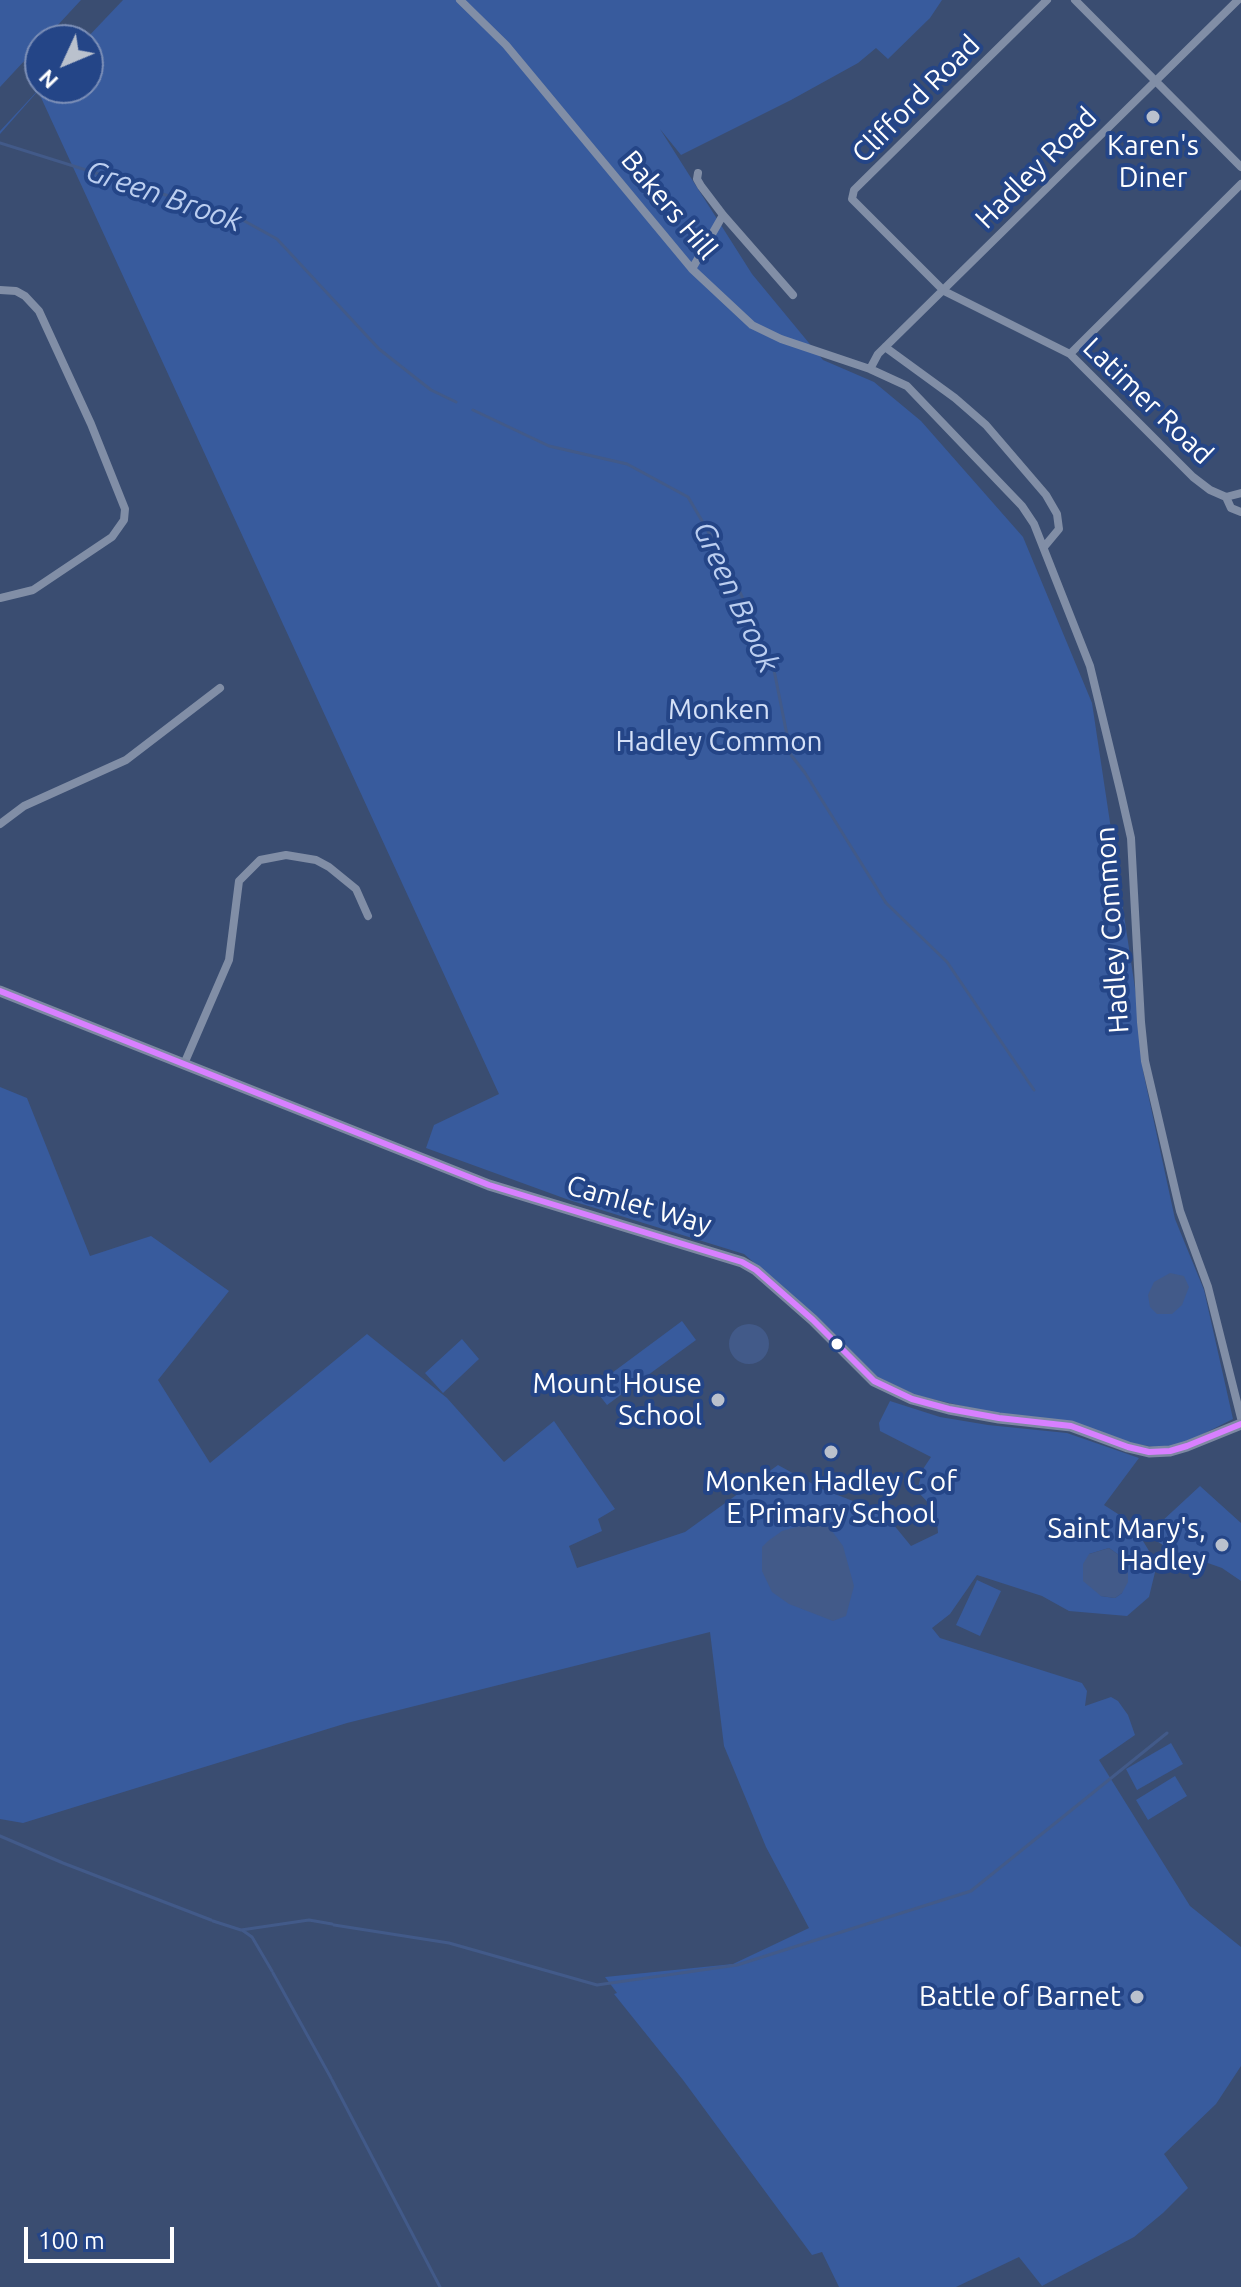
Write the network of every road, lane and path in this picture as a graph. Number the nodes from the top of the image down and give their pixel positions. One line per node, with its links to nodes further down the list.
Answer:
1 (460, 0): 11 (street, Bakers Hill)
2 (1047, 0): 9 (street, Clifford Road)
3 (1075, 0): 5 (street)
4 (1238, 0): 5 (street, Hadley Road)
5 (1156, 81): 6 (street); 13 (street, Hadley Road)
6 (1241, 167)
7 (698, 173): 10 (street)
8 (1241, 184): 16 (street)
9 (851, 195): 13 (street, Latimer Road)
10 (723, 215): 11 (street); 14 (street)
11 (692, 269): 17 (street, Bakers Hill)
12 (0, 290): 22 (street)
13 (944, 291): 15 (street, Hadley Road); 16 (street, Latimer Road)
14 (793, 295)
15 (885, 347): 17 (street, Hadley Road); 21 (street)
16 (1070, 354): 19 (street, Latimer Road)
17 (870, 369): 21 (street, Hadley Common)
18 (1241, 493): 19 (street, Latimer Road)
19 (1226, 497): 20 (street, Latimer Road)
20 (1241, 512)
21 (1044, 547): 28 (street, Hadley Common)
22 (0, 598)
23 (220, 688): 24 (street)
24 (0, 824)
25 (368, 916): 27 (street)
26 (0, 991): 27 (street, Camlet Way)
27 (184, 1064): 28 (street, Camlet Way)
28 (1241, 1421)

